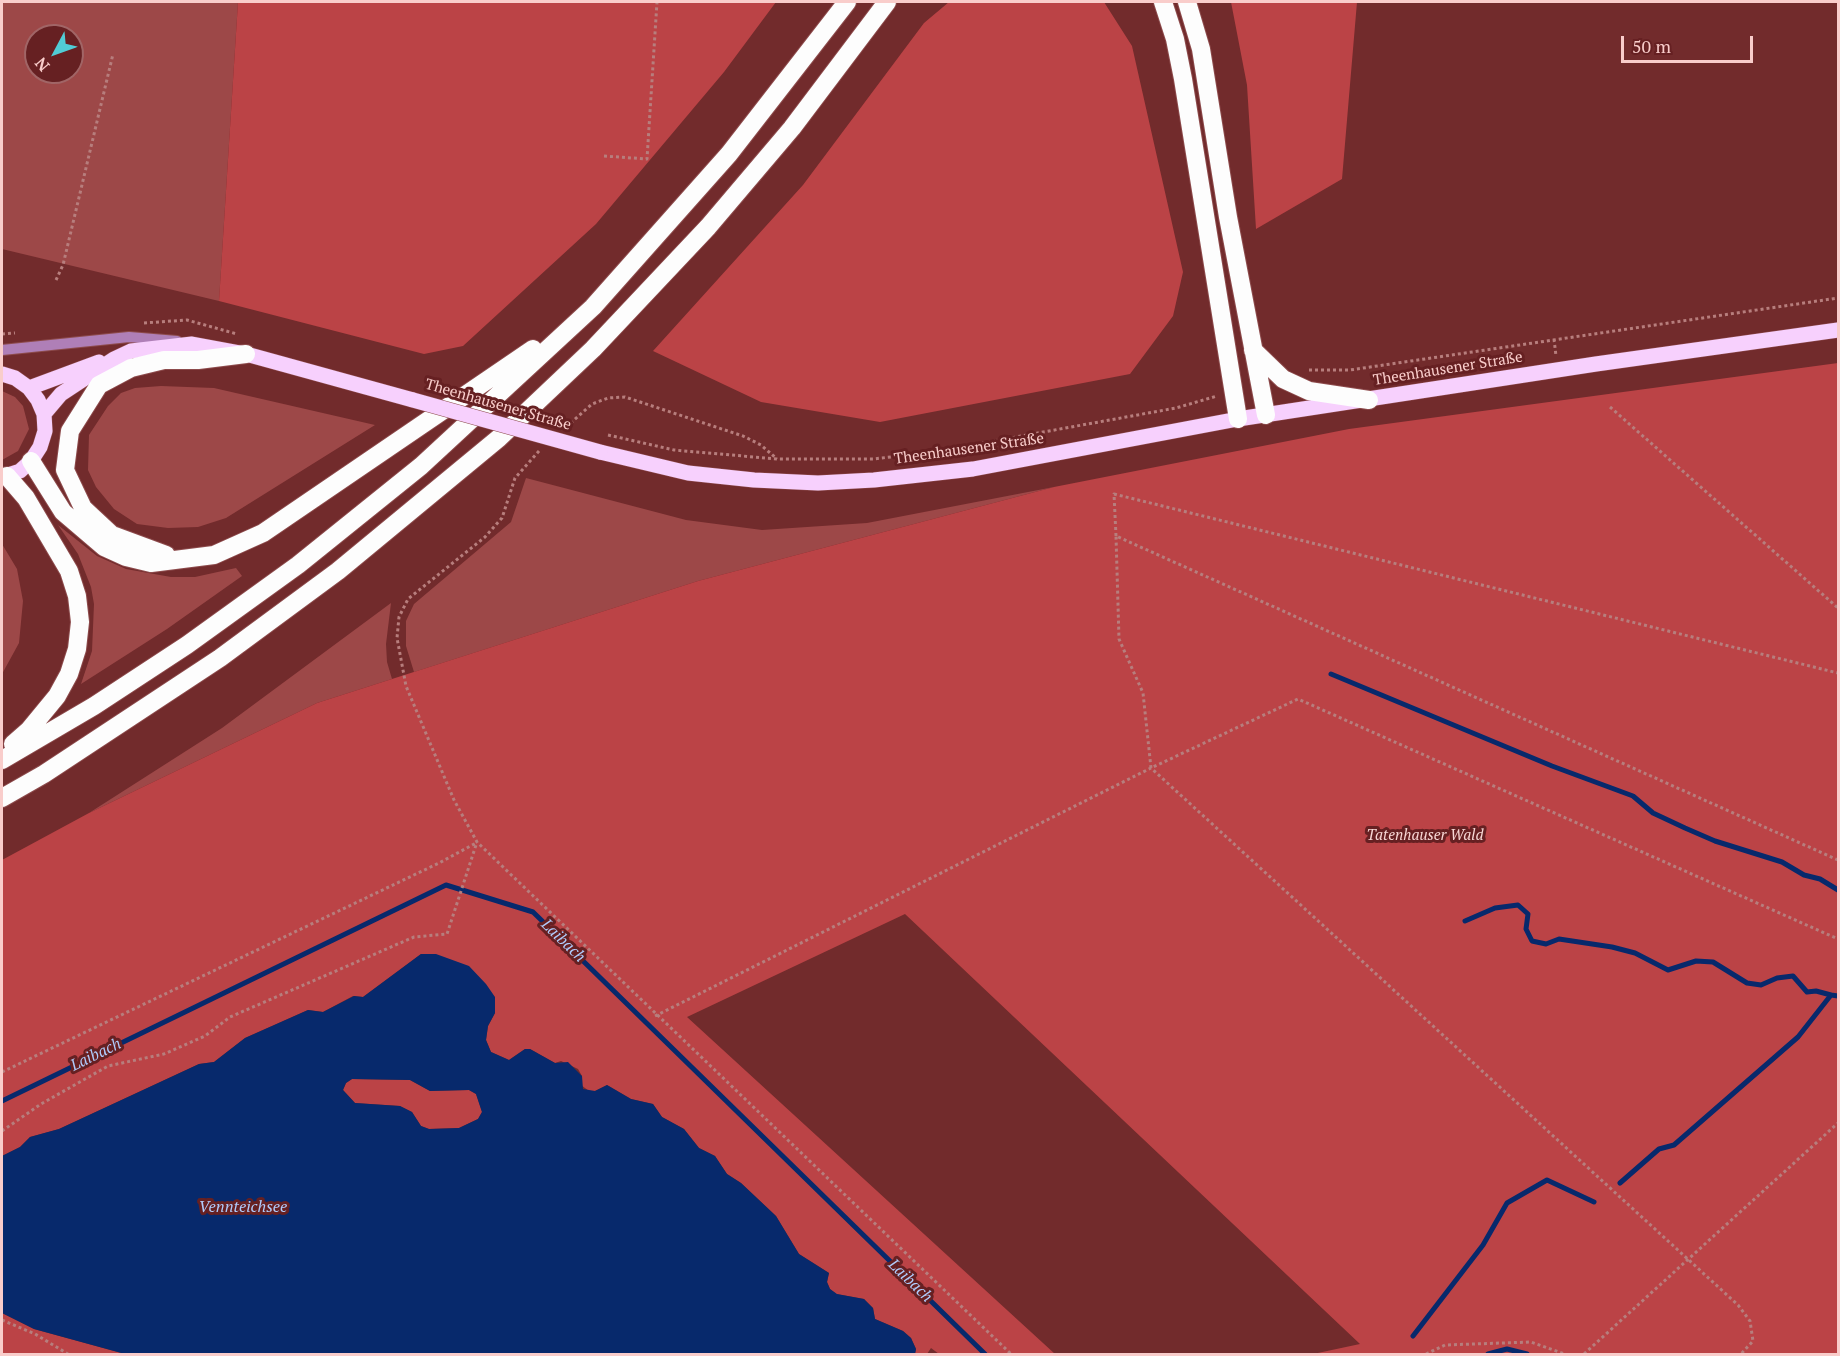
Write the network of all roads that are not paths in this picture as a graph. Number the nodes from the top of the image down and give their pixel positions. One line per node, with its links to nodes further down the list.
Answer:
1 (847, 2): 5 (highway)
2 (887, 2): 23 (highway)
3 (1163, 2): 17 (highway)
4 (1187, 2): 9 (highway)
5 (593, 307): 20 (highway); 22 (highway)
6 (1839, 330): 14 (main road, Theenhausener Straße)
7 (192, 344): 8 (street); 10 (main road, Theenhausener Straße); 11 (main road, Theenhausener Straße)
8 (2, 350)
9 (1253, 350): 14 (highway); 16 (highway)
10 (246, 354): 17 (main road, Theenhausener Straße, bridge); 20 (highway)
11 (114, 359): 13 (main road, Theenhausener Straße); 15 (main road, Theenhausener Straße)
12 (2, 374): 13 (main road)
13 (29, 388): 15 (main road)
14 (1369, 400): 16 (main road, Theenhausener Straße)
15 (44, 414): 18 (main road)
16 (1266, 416): 17 (main road, Theenhausener Straße)
17 (1238, 419)
18 (31, 462): 19 (main road); 20 (highway)
19 (4, 476): 21 (highway)
20 (185, 560)
21 (2, 755)
22 (2, 760)
23 (2, 798)

